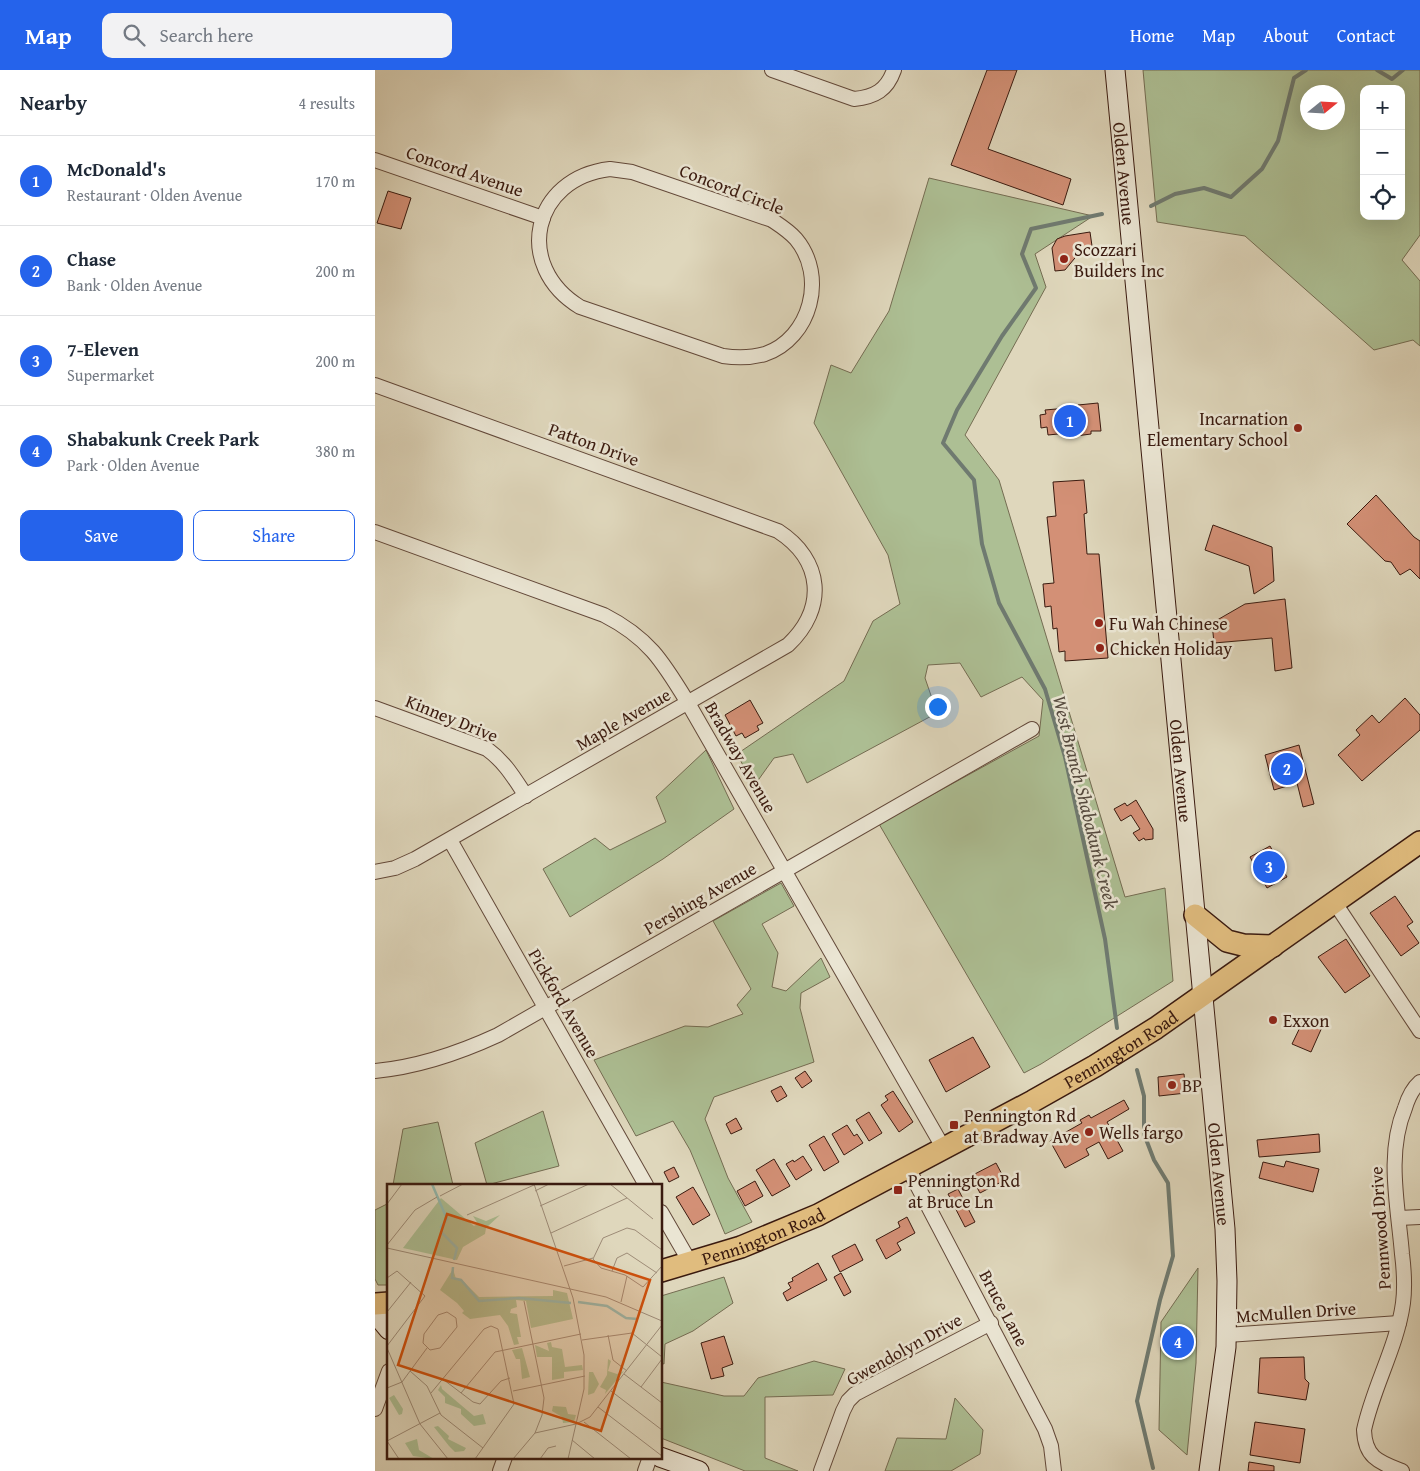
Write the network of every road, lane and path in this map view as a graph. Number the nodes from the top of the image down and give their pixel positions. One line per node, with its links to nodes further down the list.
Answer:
1 (772, 70): 2 (street)
2 (894, 70)
3 (1115, 70): 18 (main road, Olden Avenue)
4 (375, 160): 5 (street, Concord Avenue)
5 (543, 218): 5 (street, Concord Circle)
6 (376, 390): 8 (street, Patton Drive)
7 (375, 532): 9 (street, Bradway Avenue)
8 (797, 546): 9 (street, Maple Avenue)
9 (689, 703): 12 (street, Maple Avenue); 15 (street, Bradway Avenue)
10 (375, 708): 12 (street, Kinney Drive)
11 (1032, 729): 15 (street, Pershing Avenue)
12 (526, 796): 13 (street, Maple Avenue)
13 (450, 840): 16 (street, Maple Avenue); 21 (street, Pickford Avenue)
14 (1420, 842): 17 (main road, Pennington Road)
15 (785, 871): 21 (street, Pershing Avenue); 25 (street, Bradway Avenue)
16 (375, 872)
17 (1335, 903): 19 (main road, Pennington Road); 22 (street)
18 (1195, 915): 19 (main road); 20 (main road, Olden Avenue)
19 (1273, 946): 20 (main road, Pennington Road)
20 (1203, 995): 25 (main road, Pennington Road); 37 (main road, Olden Avenue)
21 (545, 1008): 23 (street, Pershing Avenue); 27 (street, Pickford Avenue)
22 (1420, 1031)
23 (375, 1071)
24 (1420, 1082): 30 (street, Pennwood Drive)
25 (944, 1149): 26 (main road, Pennington Road)
26 (908, 1168): 31 (main road, Pennington Road); 34 (street, Bruce Lane)
27 (645, 1184)
28 (663, 1215): 31 (street)
29 (1420, 1217): 30 (street)
30 (1399, 1218): 35 (street, Pennwood Drive)
31 (691, 1264): 32 (main road, Pennington Road)
32 (663, 1271)
33 (375, 1313): 36 (main road)
34 (991, 1323): 46 (street, Gwendolyn Drive); 47 (street, Bruce Lane)
35 (1399, 1323): 37 (street, McMullen Drive); 49 (street, Pennwood Drive)
36 (387, 1328)
37 (1227, 1335): 48 (main road, Olden Avenue)
38 (387, 1377): 39 (street)
39 (375, 1409)
40 (505, 1458): 43 (street)
41 (650, 1458): 44 (street)
42 (663, 1458): 45 (main road)
43 (500, 1471)
44 (645, 1471)
45 (699, 1471)
46 (821, 1471)
47 (1054, 1471)
48 (1209, 1471)
49 (1402, 1471)

